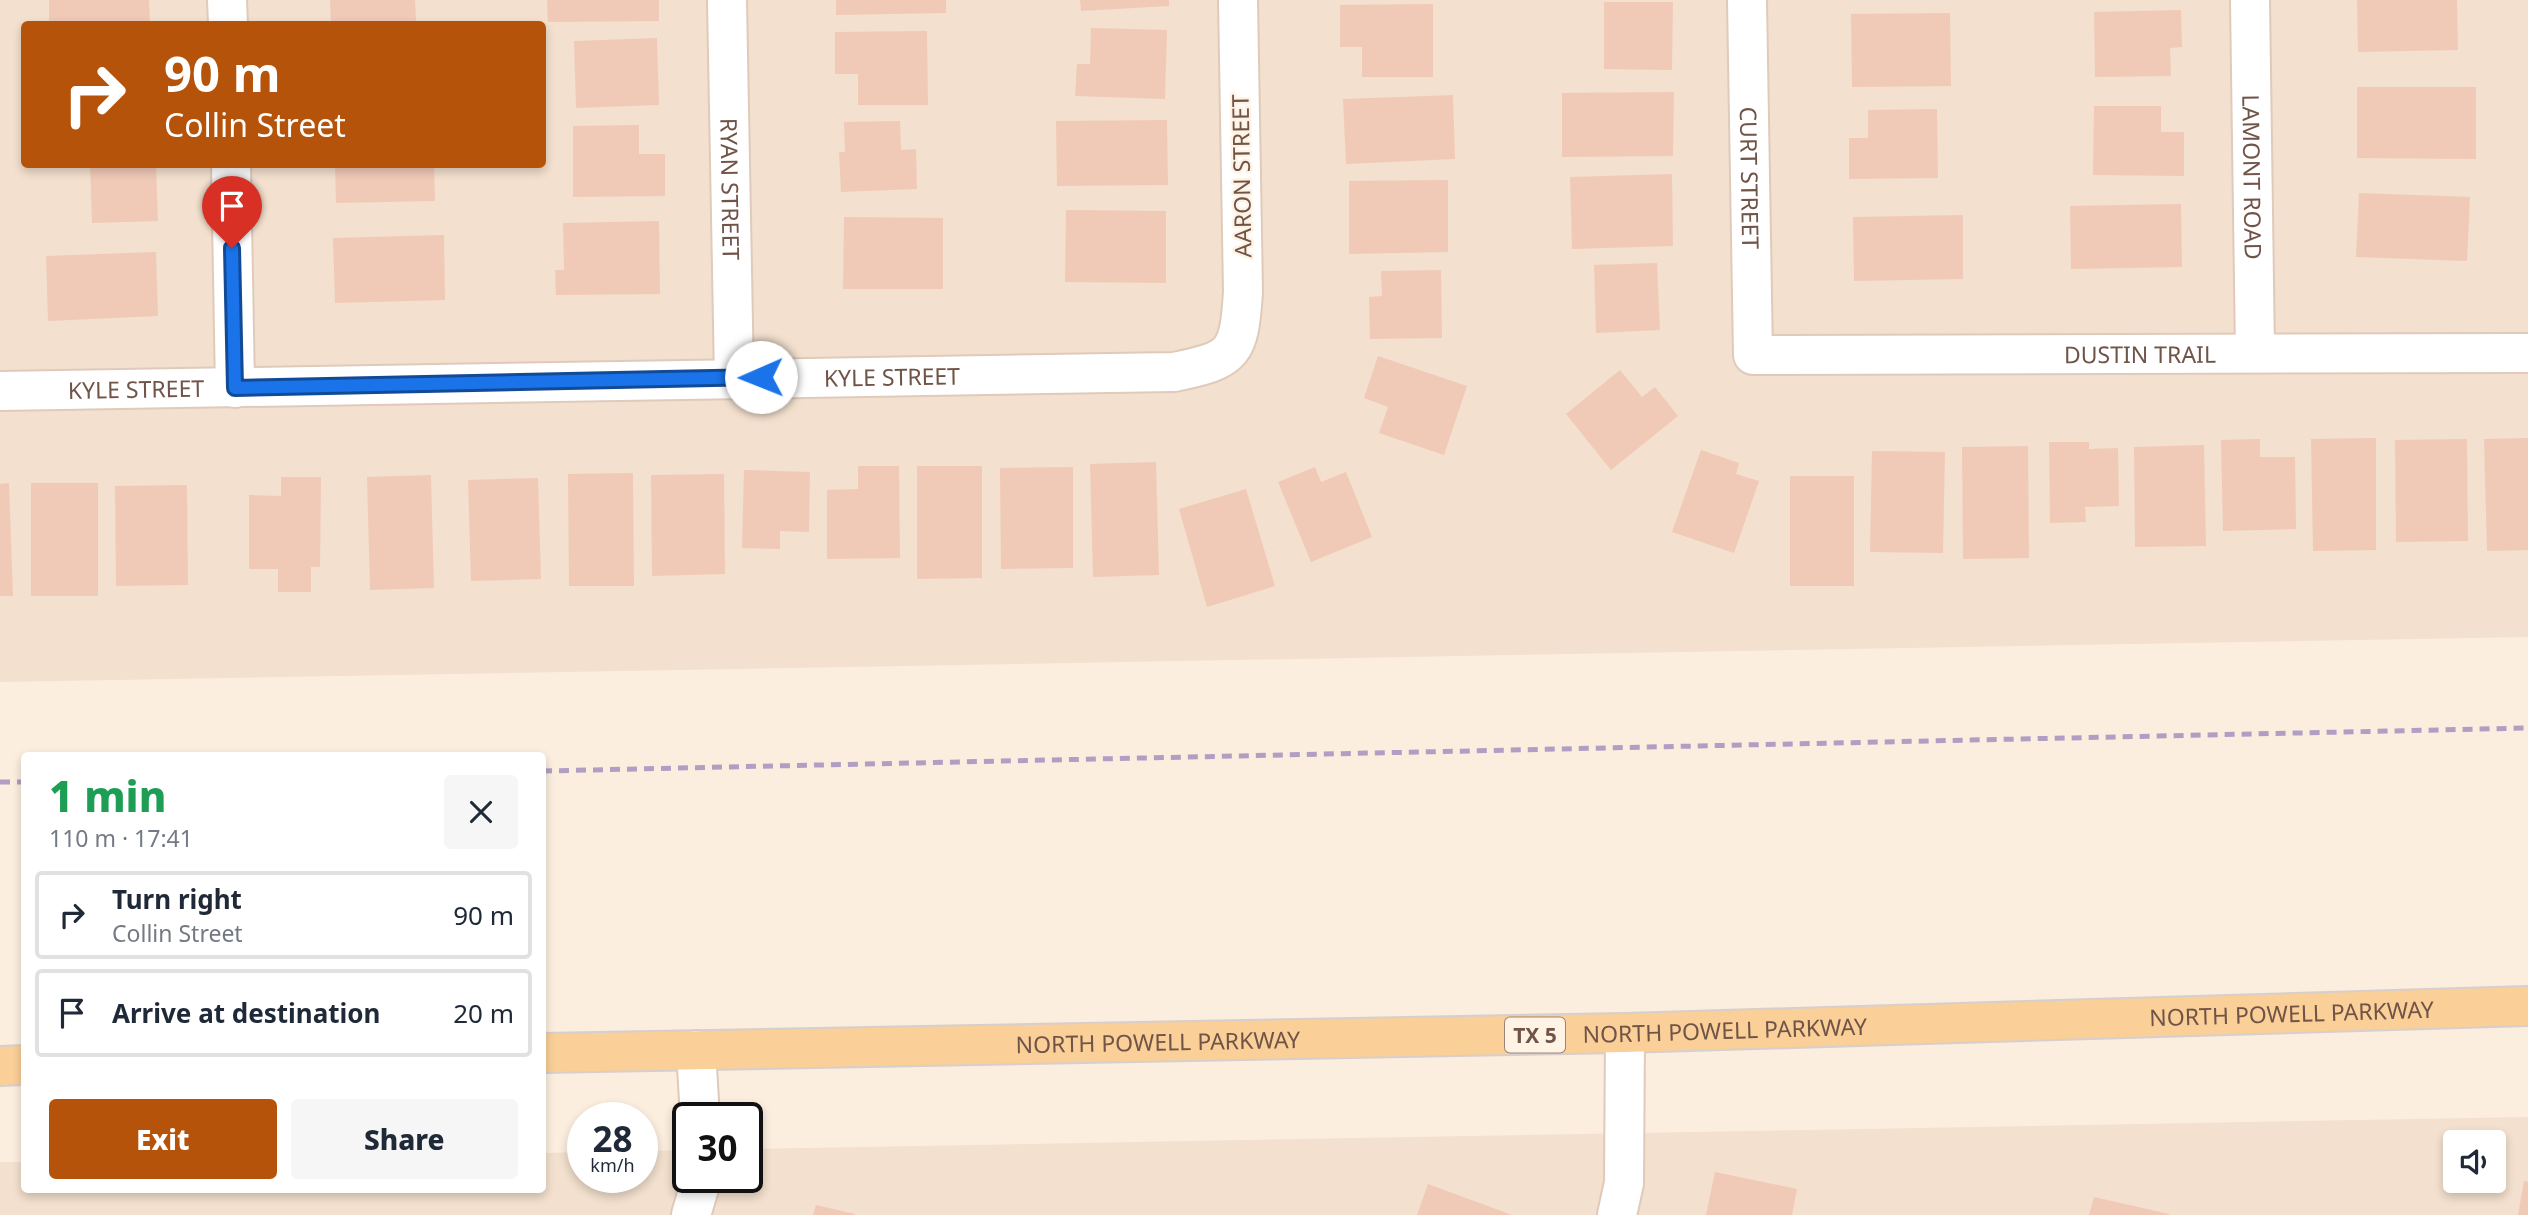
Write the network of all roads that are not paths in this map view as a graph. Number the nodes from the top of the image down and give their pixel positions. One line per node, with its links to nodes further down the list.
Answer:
1 (228, 0): 6 (street)
2 (727, 0): 12 (street, RYAN STREET)
3 (1238, 0): 8 (street, AARON STREET)
4 (1747, 0): 11 (street, CURT STREET)
5 (2250, 0): 9 (street, LAMONT ROAD)
6 (228, 21)
7 (231, 168): 13 (street)
8 (1232, 350): 12 (street, KYLE STREET)
9 (2255, 353): 10 (street, DUSTIN TRAIL); 11 (street, DUSTIN TRAIL)
10 (2528, 354)
11 (1753, 355)
12 (734, 378): 13 (street, KYLE STREET)
13 (235, 388): 14 (street, KYLE STREET)
14 (0, 391)
15 (2528, 1006): 16 (main road, NORTH POWELL PARKWAY / TX 5)
16 (1625, 1033): 17 (main road, NORTH POWELL PARKWAY / TX 5); 24 (street)
17 (696, 1050): 18 (main road, NORTH POWELL PARKWAY / TX 5); 21 (street)
18 (546, 1053)
19 (21, 1065): 20 (main road)
20 (0, 1066)
21 (699, 1102)
22 (698, 1193): 23 (street)
23 (691, 1215)
24 (1617, 1215)

